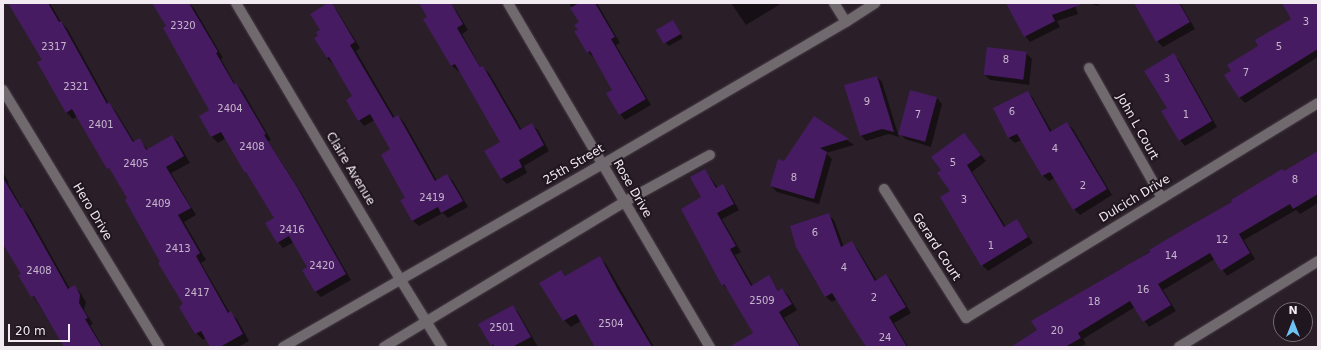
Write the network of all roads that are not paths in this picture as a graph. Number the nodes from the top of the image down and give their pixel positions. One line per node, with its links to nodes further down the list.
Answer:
1 (236, 3): 15 (street, Claire Avenue)
2 (508, 3): 10 (street, Rose Drive)
3 (834, 3): 5 (street)
4 (875, 3): 5 (street, 25th Street)
5 (846, 22): 10 (street, 25th Street)
6 (1089, 68): 12 (street, John L Court)
7 (3, 90): 18 (street, Hero Drive)
8 (1318, 103): 12 (street, Dulcich Drive)
9 (710, 155): 13 (street)
10 (603, 164): 13 (street, Rose Drive); 15 (street, 25th Street)
11 (884, 190): 16 (street, Gerard Court)
12 (1162, 198): 16 (street, Dulcich Drive)
13 (624, 202): 17 (street); 22 (street, Rose Drive)
14 (1318, 261): 23 (street)
15 (400, 280): 17 (street, Claire Avenue); 19 (street, 25th Street)
16 (966, 318)
17 (427, 322): 20 (street); 21 (street, Claire Avenue)
18 (159, 347)
19 (283, 347)
20 (384, 347)
21 (442, 347)
22 (710, 347)
23 (1178, 347)

